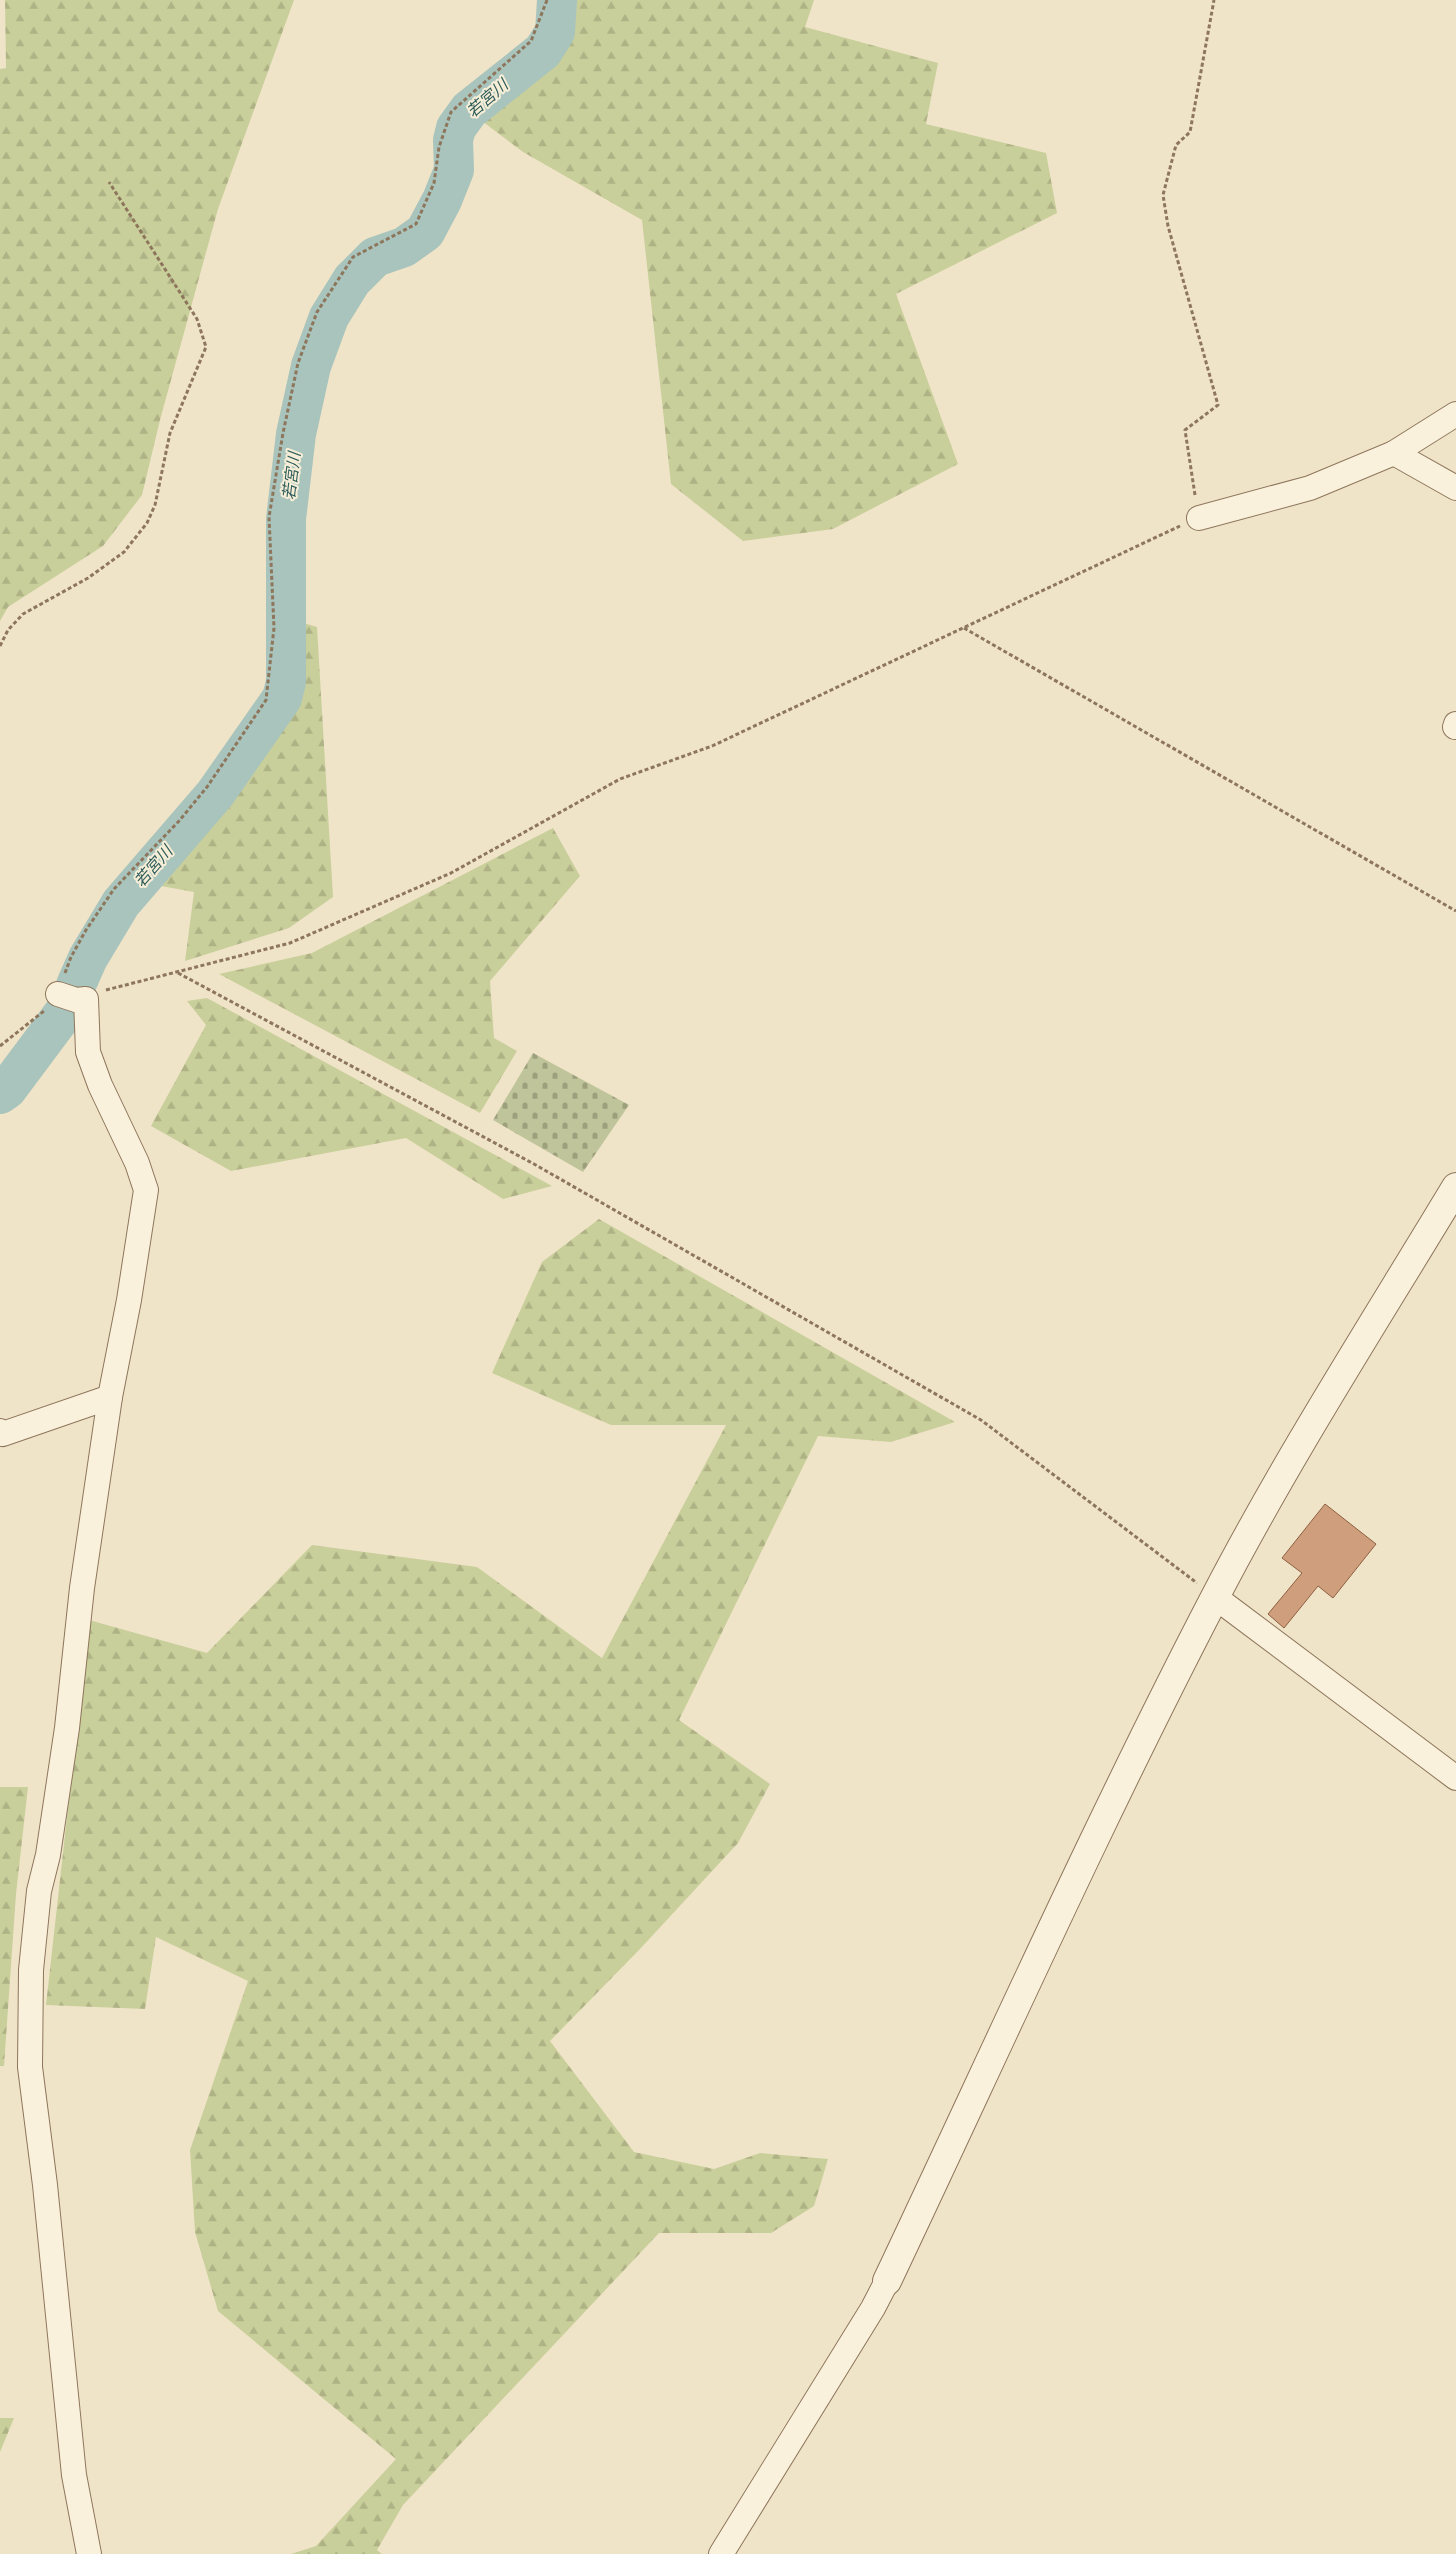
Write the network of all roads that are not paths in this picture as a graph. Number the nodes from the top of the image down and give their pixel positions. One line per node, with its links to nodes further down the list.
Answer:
1 (1456, 414): 2 (street)
2 (1394, 453): 3 (street); 4 (street)
3 (1456, 488)
4 (1199, 518)
5 (58, 994): 7 (street)
6 (1456, 1187): 9 (street)
7 (110, 1397): 8 (street); 12 (street)
8 (0, 1430)
9 (1215, 1597): 10 (street); 11 (street)
10 (1456, 1778)
11 (887, 2281): 13 (street)
12 (89, 2554)
13 (721, 2554)

